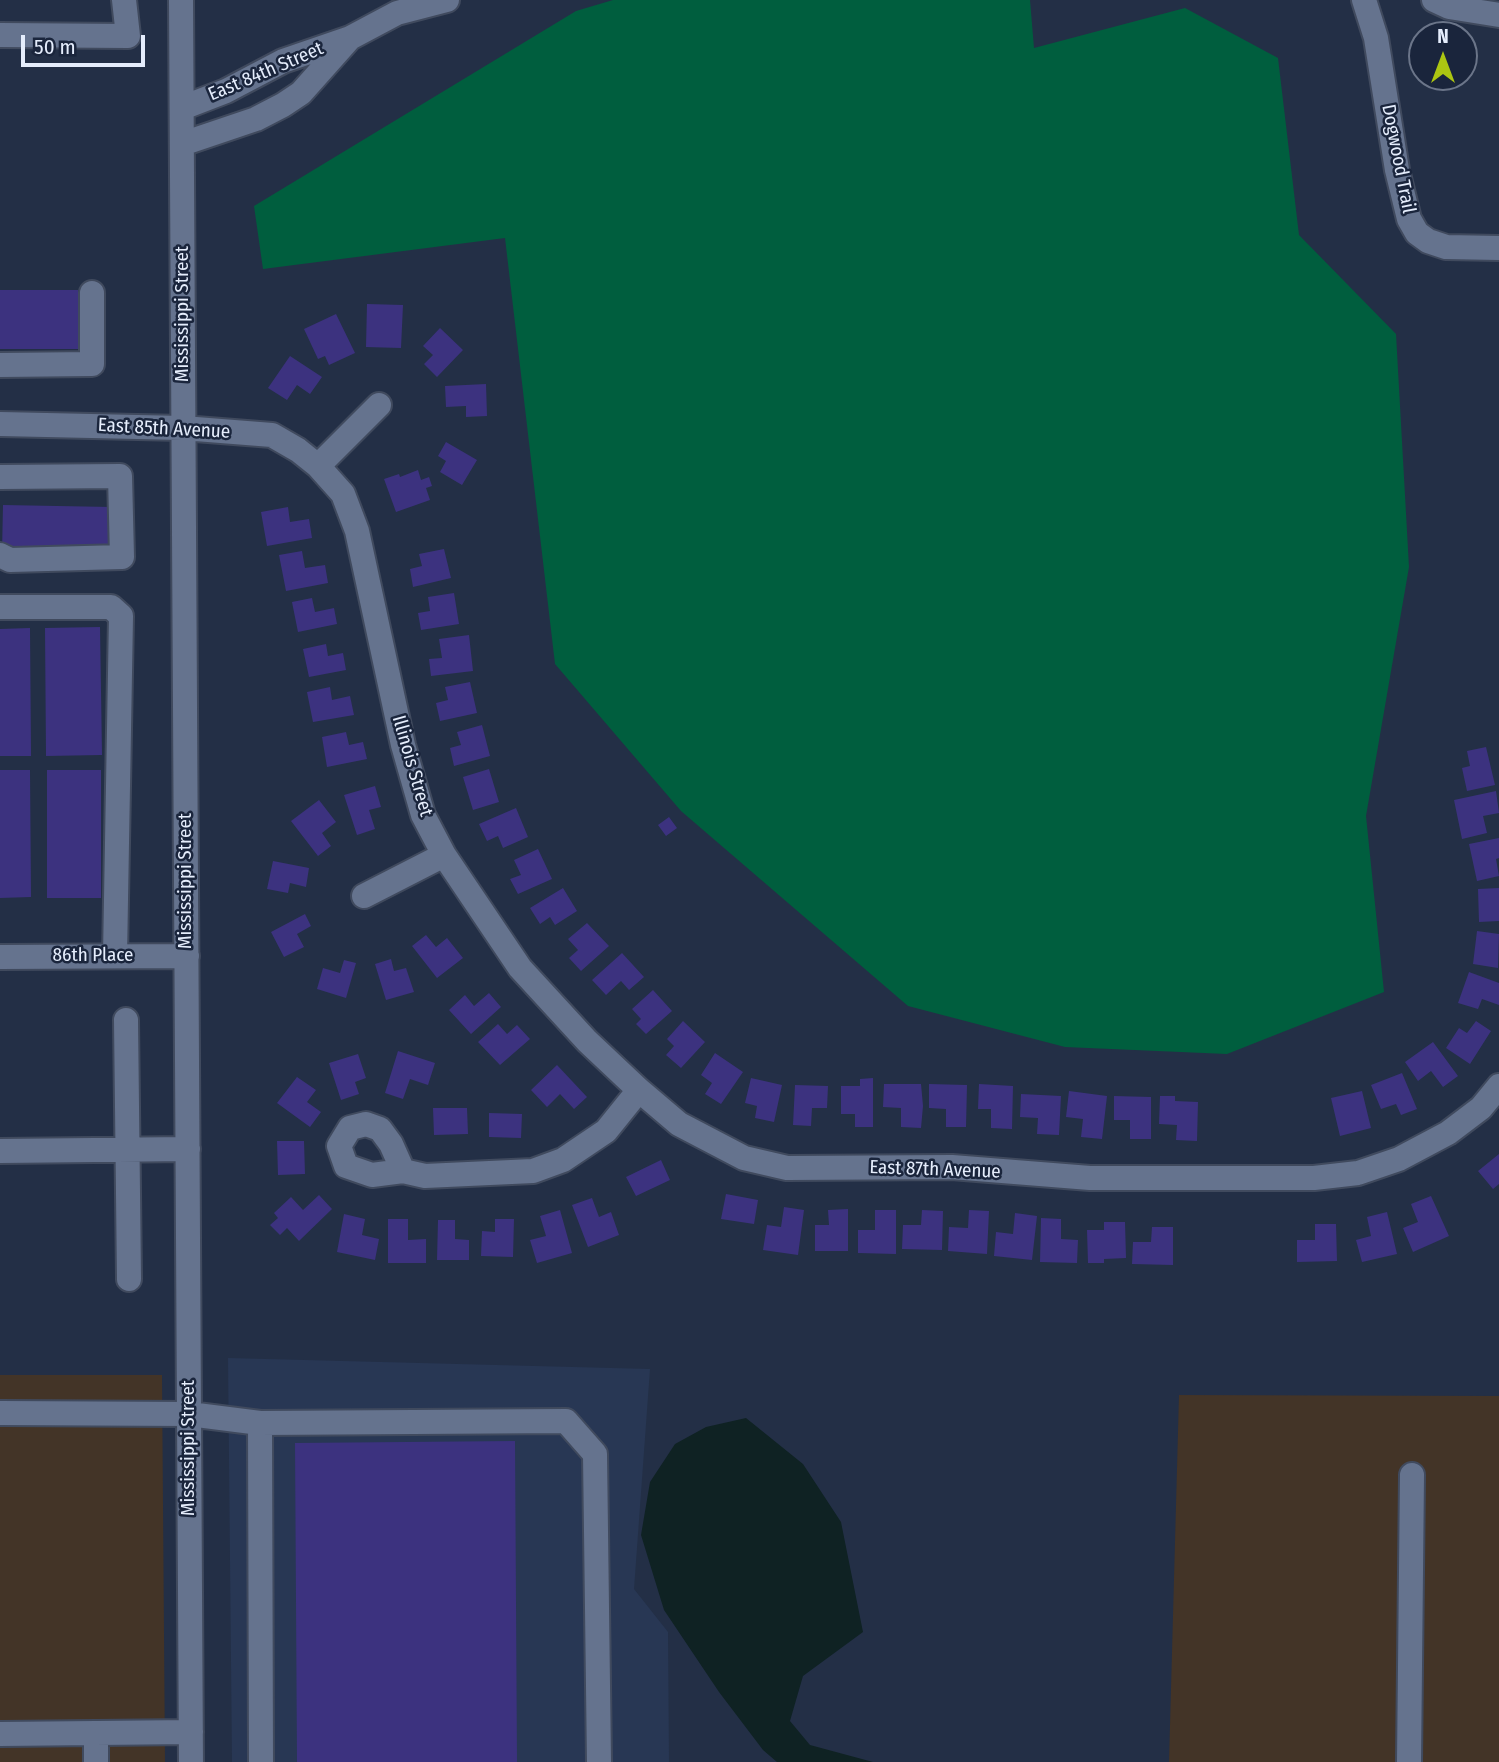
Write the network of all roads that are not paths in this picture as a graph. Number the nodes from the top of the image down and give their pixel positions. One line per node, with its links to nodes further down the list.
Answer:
1 (124, 0): 7 (street)
2 (181, 0): 11 (street, Mississippi Street)
3 (447, 0): 8 (street, East 84th Street)
4 (1364, 0): 13 (street, Dogwood Trail)
5 (1434, 0): 6 (street)
6 (1499, 15)
7 (0, 35)
8 (350, 38): 9 (street, East 84th Street); 10 (street, East 84th Street)
9 (266, 70): 10 (street); 11 (street, East 84th Street)
10 (283, 105): 12 (street, East 84th Street)
11 (182, 108): 12 (street, Mississippi Street)
12 (182, 144): 18 (street, Mississippi Street)
13 (1499, 248)
14 (92, 293): 15 (street)
15 (0, 365)
16 (379, 405): 19 (street)
17 (0, 424): 18 (street, East 85th Avenue)
18 (184, 428): 19 (street, East 85th Avenue); 26 (street, Mississippi Street)
19 (318, 466): 23 (street, Illinois Street)
20 (0, 477): 21 (street)
21 (0, 555)
22 (0, 607): 25 (street)
23 (444, 855): 24 (street); 30 (street, Illinois Street)
24 (364, 896)
25 (115, 956): 26 (street, 86th Place); 27 (street, 86th Place)
26 (187, 956): 32 (street, Mississippi Street)
27 (0, 957)
28 (126, 1020): 31 (street)
29 (1498, 1088): 30 (street, East 87th Avenue)
30 (639, 1090): 34 (street)
31 (129, 1149): 32 (street); 33 (street); 35 (street)
32 (188, 1149): 37 (street, Mississippi Street)
33 (0, 1151)
34 (403, 1171)
35 (129, 1279)
36 (0, 1413): 37 (street)
37 (189, 1414): 38 (street); 40 (street, Mississippi Street)
38 (260, 1423): 45 (street); 46 (street)
39 (1412, 1475): 47 (street)
40 (191, 1732): 42 (street); 44 (street, Mississippi Street)
41 (0, 1734): 42 (street)
42 (96, 1734): 43 (street)
43 (96, 1762)
44 (191, 1762)
45 (261, 1762)
46 (599, 1762)
47 (1409, 1762)

